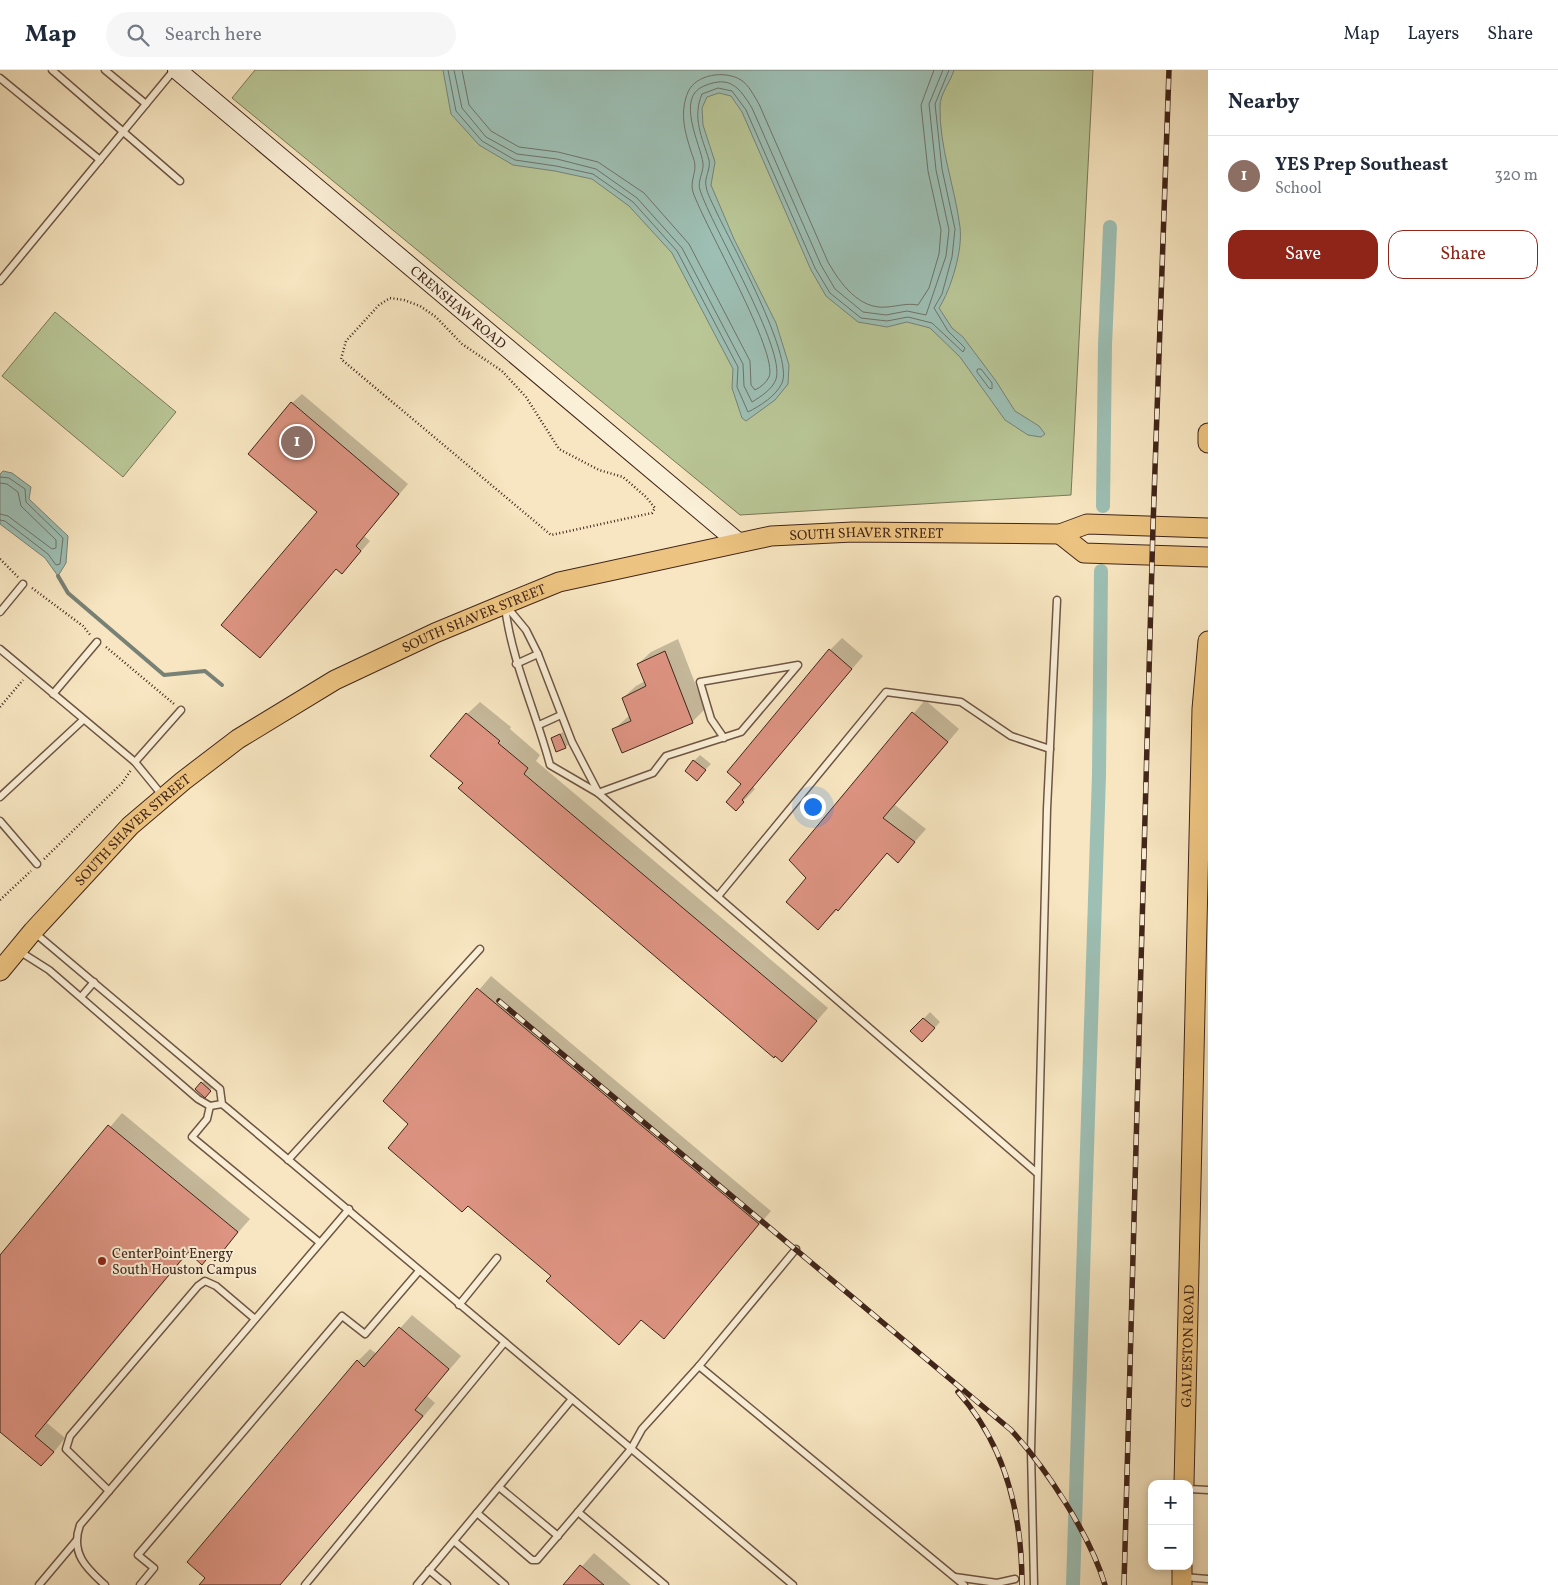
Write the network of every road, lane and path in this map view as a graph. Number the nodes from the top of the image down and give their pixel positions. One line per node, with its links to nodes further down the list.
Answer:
1 (52, 70): 6 (lane)
2 (106, 70): 5 (lane)
3 (176, 70): 5 (lane); 15 (main road, CRENSHAW ROAD)
4 (0, 78): 7 (lane)
5 (146, 104): 6 (lane)
6 (123, 132): 7 (lane); 8 (lane)
7 (100, 160): 9 (lane)
8 (180, 181)
9 (0, 281)
10 (1208, 433): 11 (main road)
11 (1208, 443)
12 (1208, 528): 13 (main road, SOUTH SHAVER STREET)
13 (1060, 534): 15 (main road, SOUTH SHAVER STREET); 16 (main road)
14 (551, 535): 14 (path)
15 (739, 543): 19 (main road, SOUTH SHAVER STREET)
16 (1208, 557)
17 (24, 584): 20 (lane)
18 (1057, 600): 35 (lane)
19 (504, 604): 24 (lane); 25 (lane); 39 (main road, SOUTH SHAVER STREET)
20 (0, 612)
21 (1208, 641): 29 (main road, GALVESTON ROAD)
22 (97, 642): 27 (lane)
23 (0, 649): 26 (lane)
24 (538, 654): 25 (lane); 31 (lane)
25 (516, 664): 33 (lane)
26 (30, 674): 27 (lane); 28 (path)
27 (53, 694): 32 (lane)
28 (0, 707)
29 (1205, 709): 65 (main road, GALVESTON ROAD)
30 (181, 710): 36 (lane)
31 (562, 715): 33 (lane); 37 (lane)
32 (83, 720): 36 (lane); 38 (lane)
33 (539, 725): 37 (lane)
34 (724, 738): 34 (lane); 37 (lane)
35 (1050, 749): 42 (lane); 53 (lane)
36 (135, 762): 39 (lane); 41 (path)
37 (598, 793): 42 (lane)
38 (0, 797)
39 (163, 798): 44 (main road, SOUTH SHAVER STREET)
40 (0, 821): 41 (lane)
41 (37, 864): 43 (path)
42 (719, 896): 53 (lane)
43 (0, 900)
44 (33, 931): 46 (main road, SOUTH SHAVER STREET); 48 (lane)
45 (480, 949): 52 (lane)
46 (18, 950): 47 (main road, SOUTH SHAVER STREET); 49 (lane)
47 (0, 971)
48 (94, 982): 49 (lane); 50 (lane)
49 (81, 997): 51 (lane)
50 (222, 1104): 51 (lane); 52 (lane)
51 (210, 1106): 55 (lane)
52 (288, 1160): 54 (lane)
53 (1038, 1173): 90 (lane)
54 (349, 1209): 55 (lane); 58 (lane)
55 (319, 1242): 60 (lane)
56 (796, 1249): 62 (lane)
57 (497, 1258): 59 (lane)
58 (419, 1271): 59 (lane); 82 (lane)
59 (459, 1305): 61 (lane)
60 (255, 1318): 69 (lane); 69 (lane)
61 (504, 1343): 63 (lane); 83 (lane)
62 (699, 1366): 64 (lane); 77 (lane)
63 (572, 1399): 64 (lane); 66 (lane)
64 (631, 1449): 70 (lane); 88 (lane)
65 (1184, 1480)
66 (499, 1487): 71 (lane); 72 (lane)
67 (1193, 1489): 68 (lane)
68 (1208, 1490)
69 (109, 1491): 73 (lane)
70 (578, 1512): 72 (lane); 87 (lane)
71 (477, 1513): 72 (lane); 74 (lane)
72 (558, 1536)
73 (76, 1541): 80 (lane); 81 (lane)
74 (454, 1541): 75 (lane); 86 (lane)
75 (429, 1570): 84 (lane); 85 (lane)
76 (1182, 1576): 78 (lane)
77 (954, 1577): 79 (lane); 89 (lane)
78 (1208, 1578)
79 (1015, 1579)
80 (39, 1585)
81 (105, 1585)
82 (140, 1585)
83 (304, 1585)
84 (417, 1585)
85 (447, 1585)
86 (505, 1585)
87 (665, 1585)
88 (794, 1585)
89 (964, 1585)
90 (1034, 1585)

